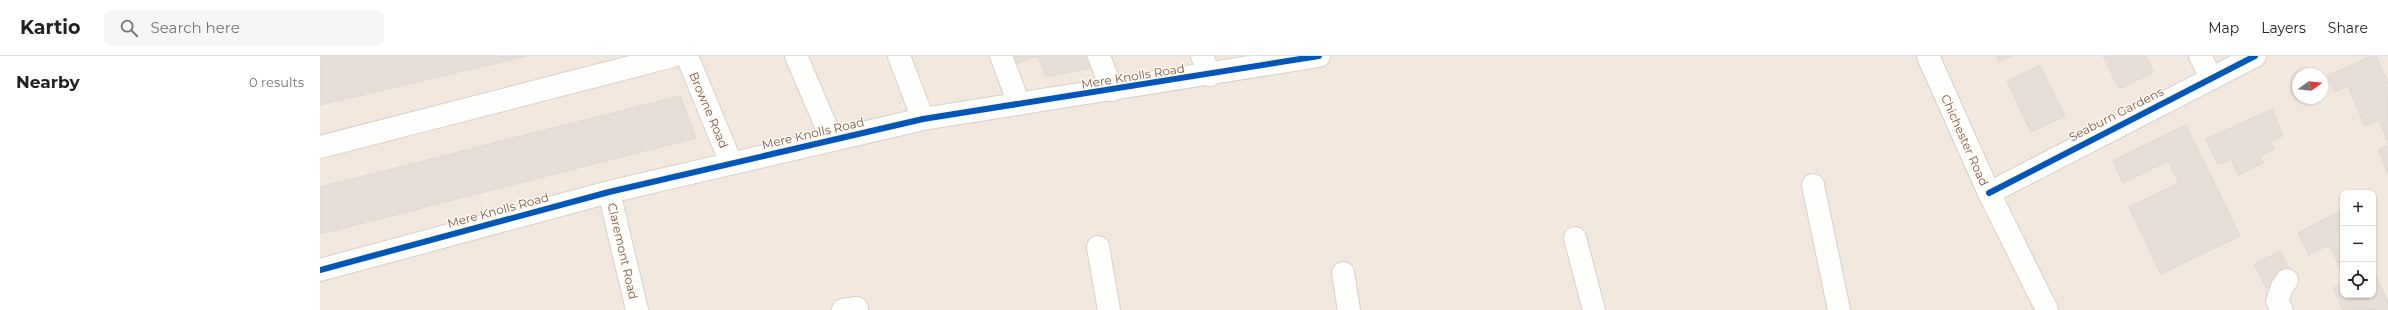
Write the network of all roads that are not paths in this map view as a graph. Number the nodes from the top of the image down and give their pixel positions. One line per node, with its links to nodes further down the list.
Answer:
1 (673, 56): 17 (street)
2 (686, 56): 18 (street, Browne Road)
3 (796, 56): 16 (street)
4 (899, 56): 15 (street)
5 (1001, 56): 14 (street)
6 (1099, 56): 13 (street)
7 (1928, 56): 21 (street, Chichester Road)
8 (2200, 56): 12 (street)
9 (2255, 56): 12 (street, Seaburn Gardens)
10 (1311, 57): 11 (street, Mere Knolls Road)
11 (1206, 65): 13 (street, Mere Knolls Road)
12 (2211, 77): 21 (street, Seaburn Gardens)
13 (1112, 90): 14 (street, Mere Knolls Road)
14 (1020, 104): 15 (street, Mere Knolls Road)
15 (923, 119): 16 (street, Mere Knolls Road)
16 (832, 140): 18 (street, Mere Knolls Road)
17 (320, 147)
18 (731, 163): 20 (street, Mere Knolls Road)
19 (1812, 185): 31 (street)
20 (609, 192): 24 (street, Mere Knolls Road); 27 (street, Claremont Road)
21 (1988, 193): 32 (street, Chichester Road)
22 (1575, 238): 30 (street)
23 (1098, 247): 28 (street)
24 (320, 270)
25 (1343, 273): 29 (street)
26 (2287, 280): 33 (street)
27 (637, 310)
28 (1109, 310)
29 (1349, 310)
30 (1594, 310)
31 (1839, 310)
32 (2048, 310)
33 (2282, 310)

